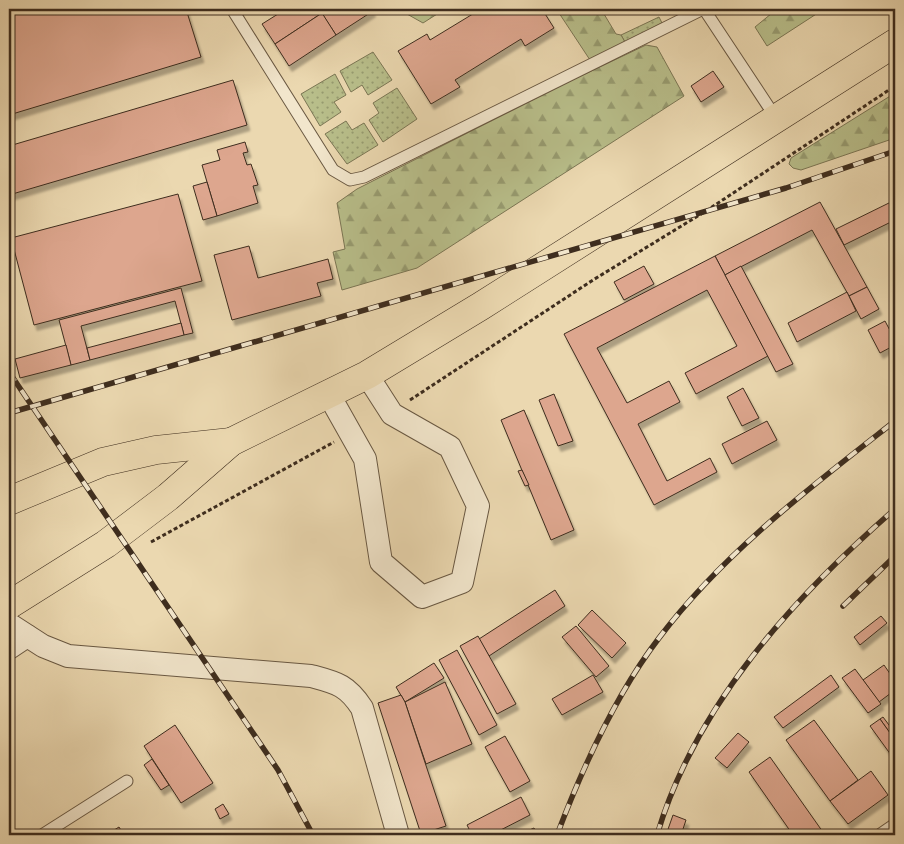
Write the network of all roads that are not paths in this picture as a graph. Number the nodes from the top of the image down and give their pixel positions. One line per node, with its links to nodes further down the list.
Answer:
1 (232, 9): 2 (lane)
2 (704, 9): 4 (lane)
3 (895, 42): 4 (main road)
4 (776, 118): 5 (main road)
5 (367, 375): 6 (main road); 6 (street)
6 (329, 395): 7 (main road)
7 (231, 442): 8 (main road); 9 (main road)
8 (9, 501)
9 (9, 605)
10 (15, 636): 14 (street)
11 (127, 781): 13 (lane)
12 (895, 824): 15 (lane)
13 (42, 835)
14 (398, 835)
15 (879, 835)

